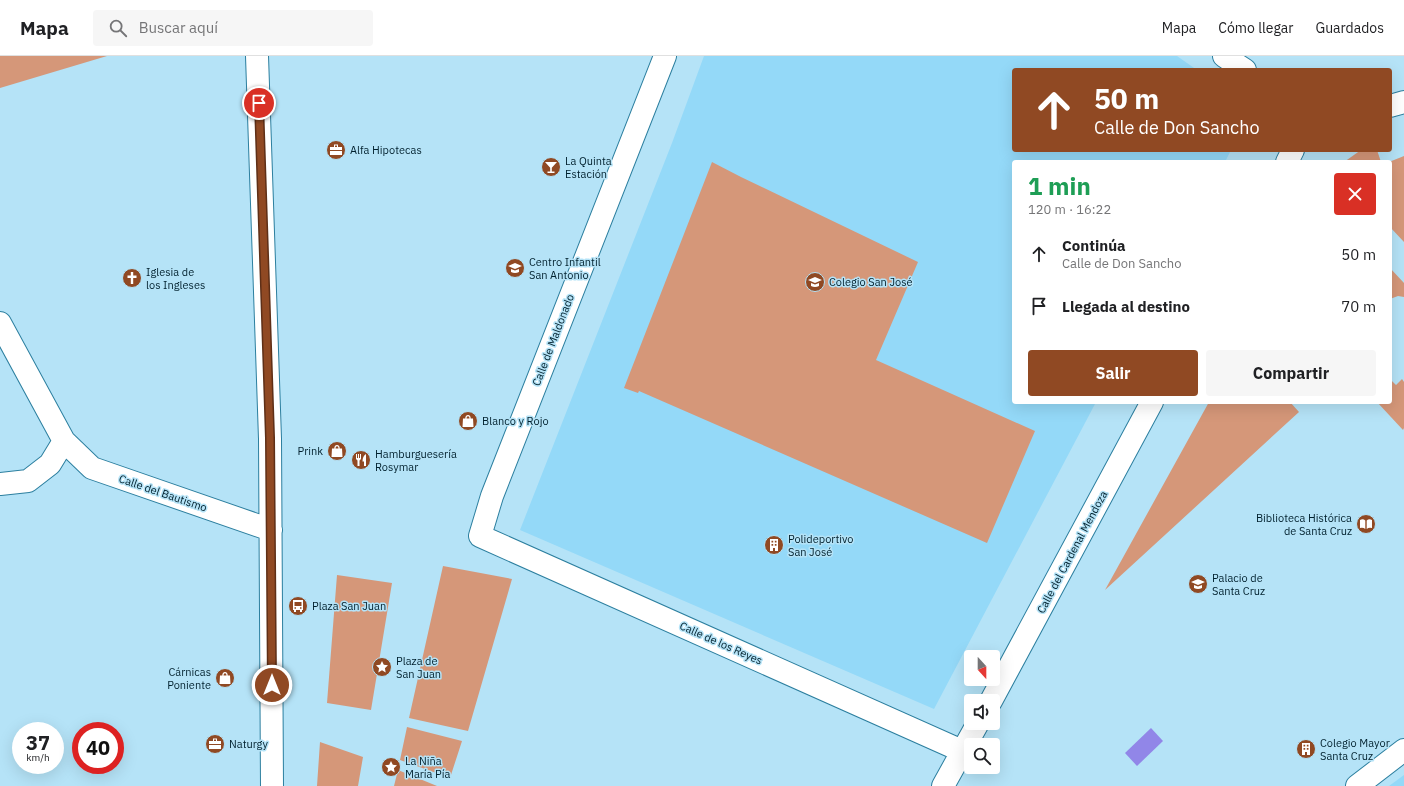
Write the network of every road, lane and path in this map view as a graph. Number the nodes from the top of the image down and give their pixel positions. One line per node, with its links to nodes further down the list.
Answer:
1 (257, 56): 11 (street)
2 (665, 56): 12 (street, Calle de Maldonado)
3 (1224, 56): 4 (street)
4 (1242, 68)
5 (1404, 102): 6 (street)
6 (1392, 105)
7 (0, 324): 9 (street, Calle del Bautismo)
8 (1151, 404): 13 (street, Calle del Cardenal Mendoza)
9 (64, 440): 10 (street); 11 (street, Calle del Bautismo)
10 (0, 484)
11 (271, 530): 17 (street)
12 (480, 536): 16 (street, Calle de los Reyes)
13 (995, 694)
14 (974, 730): 16 (street)
15 (1404, 750): 19 (street)
16 (962, 751): 18 (street)
17 (272, 786)
18 (943, 786)
19 (1357, 786)

